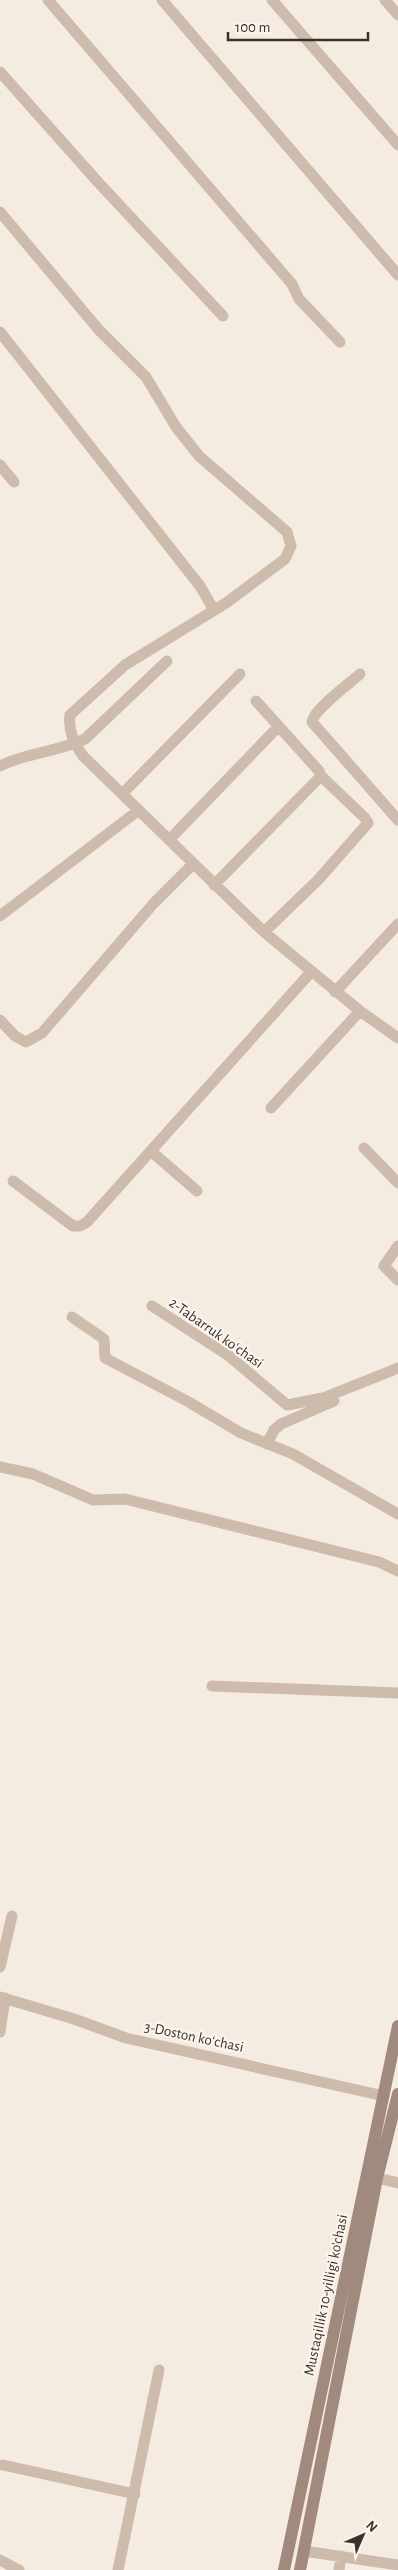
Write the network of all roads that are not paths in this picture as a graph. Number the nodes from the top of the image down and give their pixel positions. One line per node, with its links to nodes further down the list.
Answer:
1 (48, 0): 12 (street)
2 (162, 0): 9 (street)
3 (272, 0): 7 (street)
4 (385, 0): 5 (street)
5 (398, 15)
6 (0, 72): 10 (street)
7 (398, 145)
8 (0, 212): 15 (street)
9 (398, 275)
10 (223, 316)
11 (0, 332): 15 (street)
12 (340, 342)
13 (0, 465): 14 (street)
14 (14, 482)
15 (214, 610): 21 (street)
16 (167, 660): 21 (street)
17 (240, 674): 24 (street)
18 (360, 674): 26 (street)
19 (256, 702): 20 (street)
20 (278, 727): 23 (street); 27 (street)
21 (75, 744): 22 (street); 24 (street)
22 (0, 766)
23 (321, 776): 29 (street); 32 (street)
24 (122, 794): 25 (street)
25 (138, 810): 27 (street); 30 (street)
26 (398, 820)
27 (168, 840): 28 (street)
28 (193, 864): 29 (street); 36 (street)
29 (214, 884): 32 (street)
30 (0, 916)
31 (398, 924): 34 (street)
32 (264, 932): 33 (street)
33 (311, 972): 34 (street); 40 (street)
34 (336, 992): 35 (street)
35 (360, 1011): 37 (street); 38 (street)
36 (0, 1020)
37 (396, 1034)
38 (271, 1108)
39 (364, 1148): 42 (street)
40 (152, 1152): 41 (street); 43 (street)
41 (13, 1181)
42 (398, 1183)
43 (197, 1191)
44 (398, 1246): 45 (street)
45 (398, 1280)
46 (152, 1306): 48 (street, 2-Tabarruk koʻchasi)
47 (72, 1317): 50 (street)
48 (398, 1368)
49 (398, 1374): 50 (street)
50 (267, 1444): 52 (street)
51 (0, 1467): 53 (street)
52 (398, 1514)
53 (398, 1571)
54 (212, 1686): 55 (street)
55 (398, 1693)
56 (12, 1916): 57 (street)
57 (0, 1967)
58 (3, 1998): 60 (street); 62 (street, 3-Doston koʻchasi)
59 (398, 2026): 62 (main road, Mustaqillik 10-yilligi ko'chasi)
60 (0, 2032)
61 (398, 2094): 63 (main road, Mustaqillik 10-yilligi ko'chasi)
62 (384, 2096): 74 (main road, Mustaqillik 10-yilligi ko'chasi)
63 (377, 2178): 64 (street); 68 (main road, Mustaqillik 10-yilligi ko'chasi)
64 (398, 2183)
65 (159, 2370): 67 (street)
66 (3, 2465): 67 (street)
67 (135, 2494): 73 (street)
68 (304, 2551): 69 (street); 75 (main road, Mustaqillik 10-yilligi ko'chasi)
69 (341, 2556): 71 (street); 76 (street)
70 (0, 2560): 72 (street)
71 (398, 2565)
72 (19, 2570)
73 (118, 2570)
74 (284, 2570)
75 (300, 2570)
76 (339, 2570)

